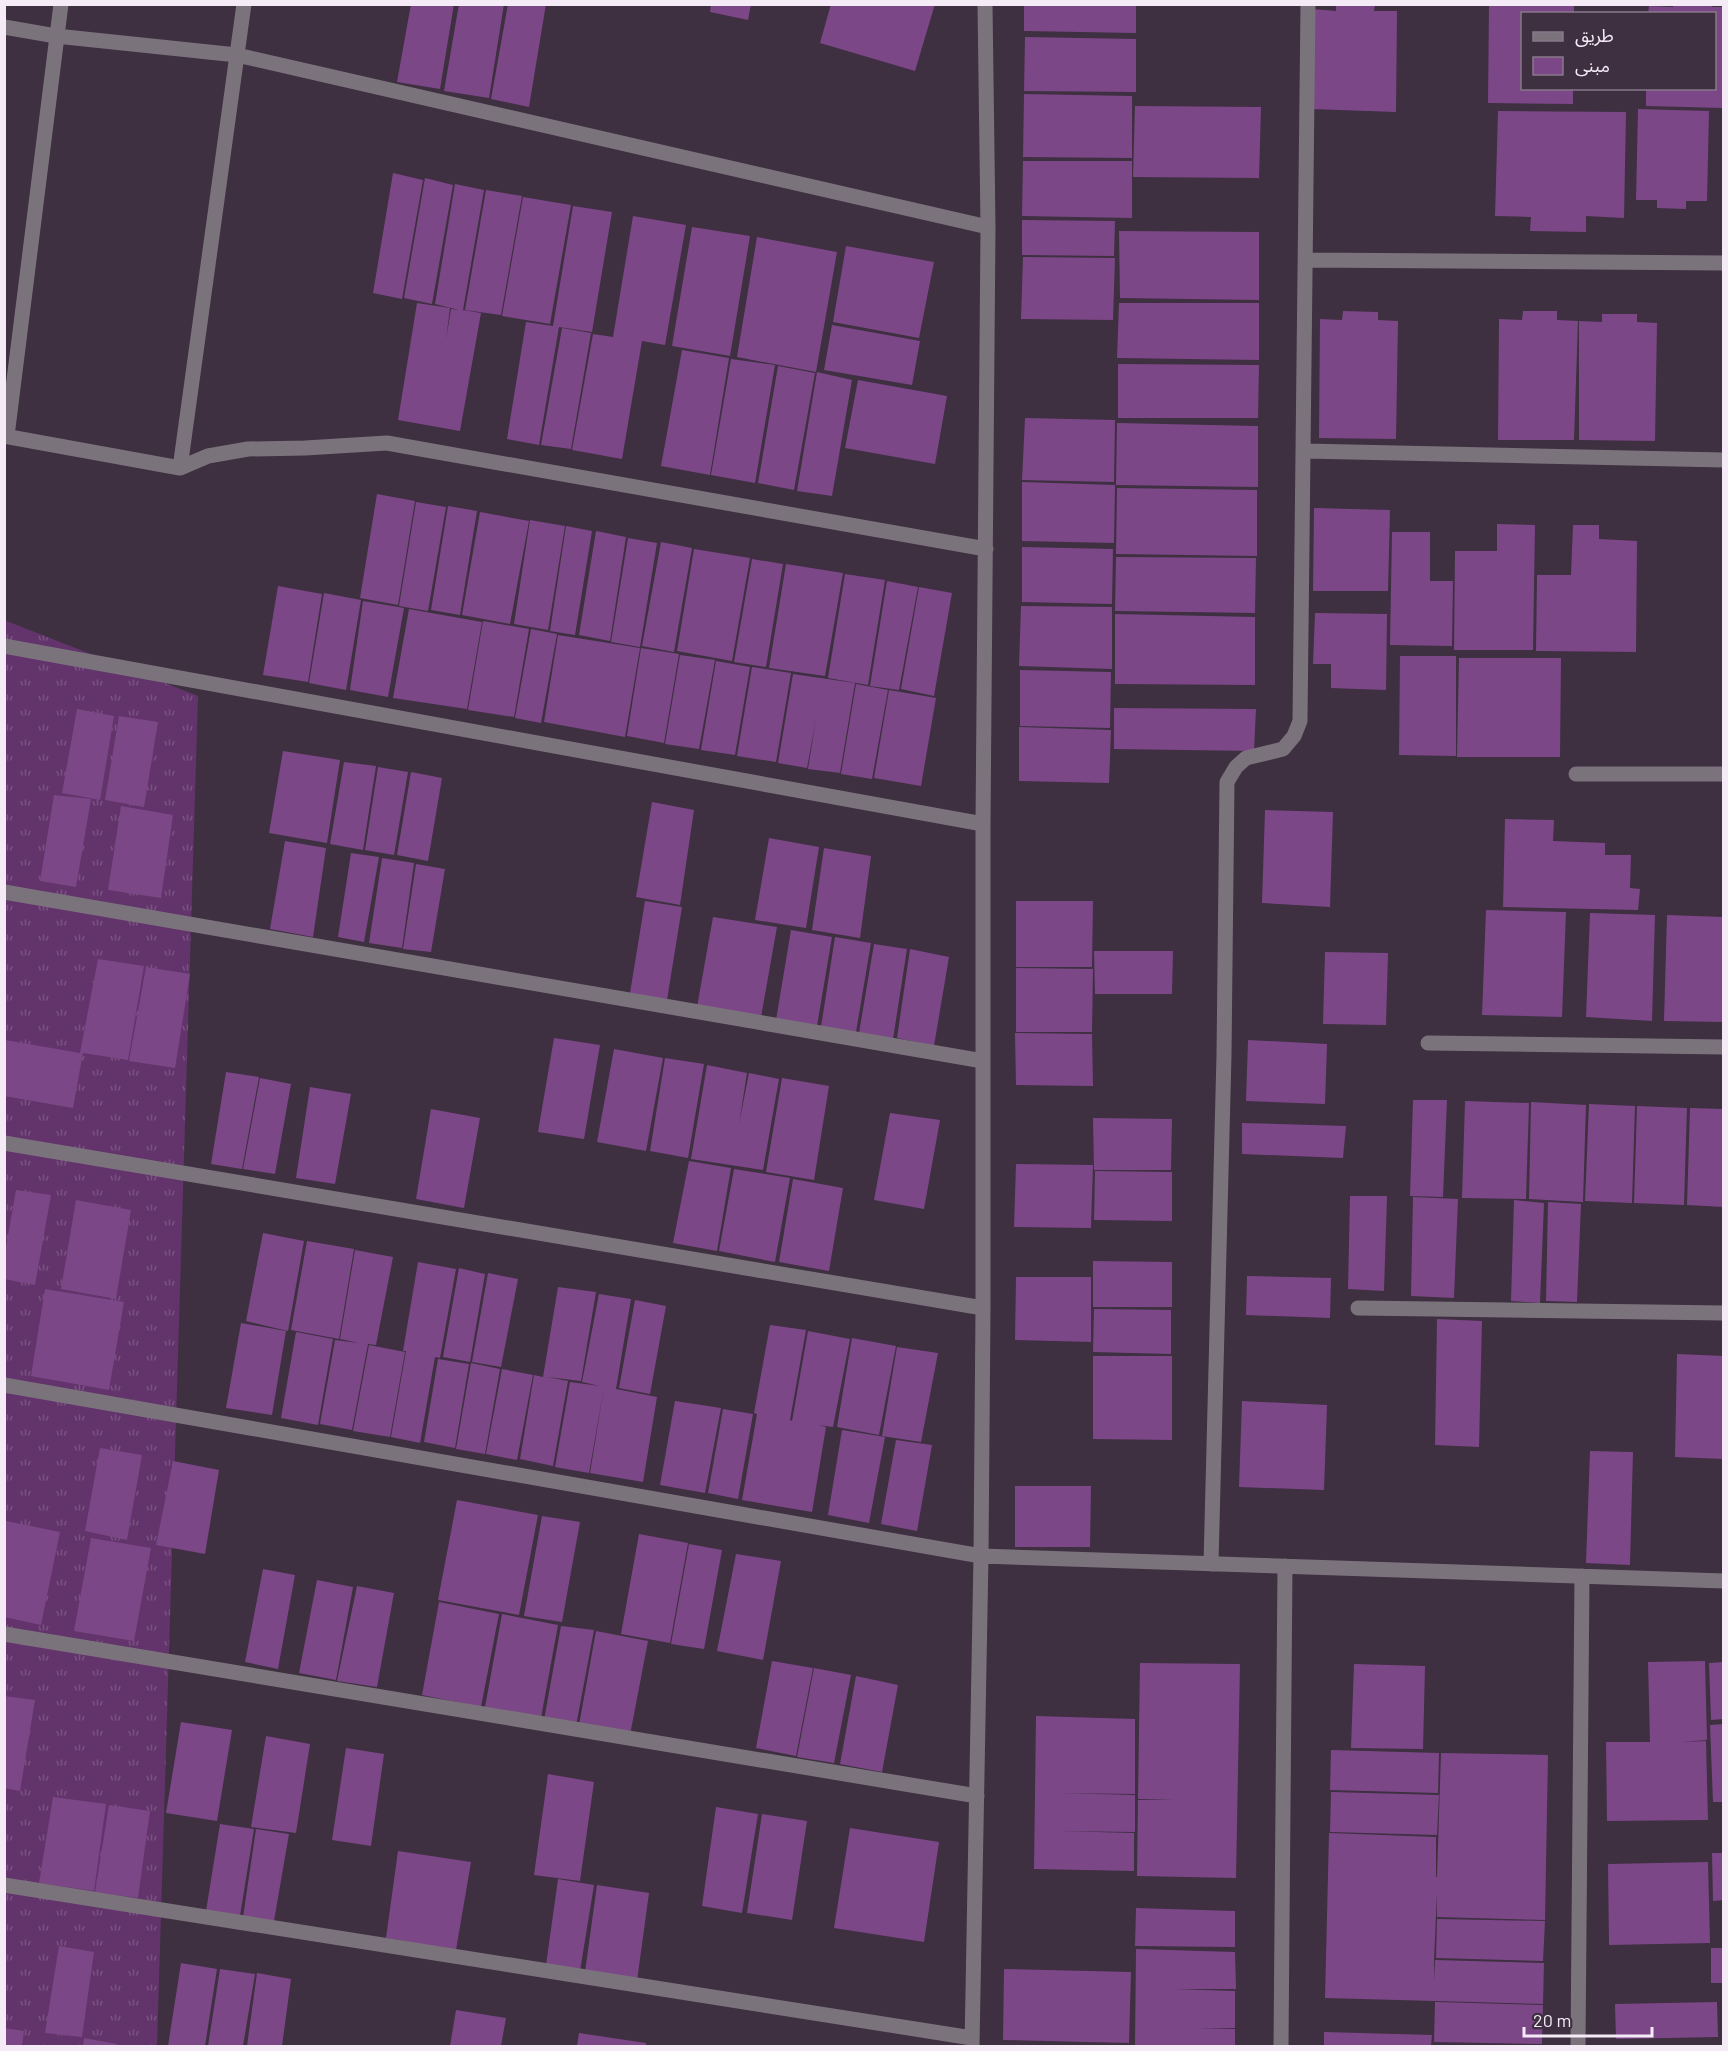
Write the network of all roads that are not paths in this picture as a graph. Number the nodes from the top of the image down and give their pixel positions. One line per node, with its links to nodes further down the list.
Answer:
1 (61, 4): 6 (street)
2 (244, 4): 7 (street)
3 (985, 4): 8 (street)
4 (1308, 4): 9 (street)
5 (4, 27): 6 (street)
6 (56, 36): 7 (street); 11 (street)
7 (237, 56): 8 (street); 14 (street)
8 (987, 227): 15 (street)
9 (1306, 260): 10 (street); 12 (street)
10 (1724, 263)
11 (6, 436): 14 (street)
12 (1304, 451): 13 (street); 30 (street)
13 (1724, 460)
14 (180, 468): 15 (street)
15 (986, 549): 19 (street)
16 (4, 646): 19 (street)
17 (1576, 774): 18 (street)
18 (1724, 774)
19 (983, 824): 23 (street)
20 (4, 892): 23 (street)
21 (1428, 1043): 22 (street)
22 (1724, 1047)
23 (983, 1061): 25 (street)
24 (4, 1143): 25 (street)
25 (983, 1308): 29 (street)
26 (1358, 1308): 27 (street)
27 (1724, 1312)
28 (4, 1385): 29 (street)
29 (981, 1556): 30 (street); 35 (street)
30 (1211, 1564): 31 (street)
31 (1285, 1566): 32 (street); 38 (street)
32 (1582, 1576): 33 (street); 39 (street)
33 (1724, 1581)
34 (4, 1634): 35 (street)
35 (977, 1796): 37 (street)
36 (4, 1885): 37 (street)
37 (972, 2042)
38 (1281, 2046)
39 (1578, 2046)

